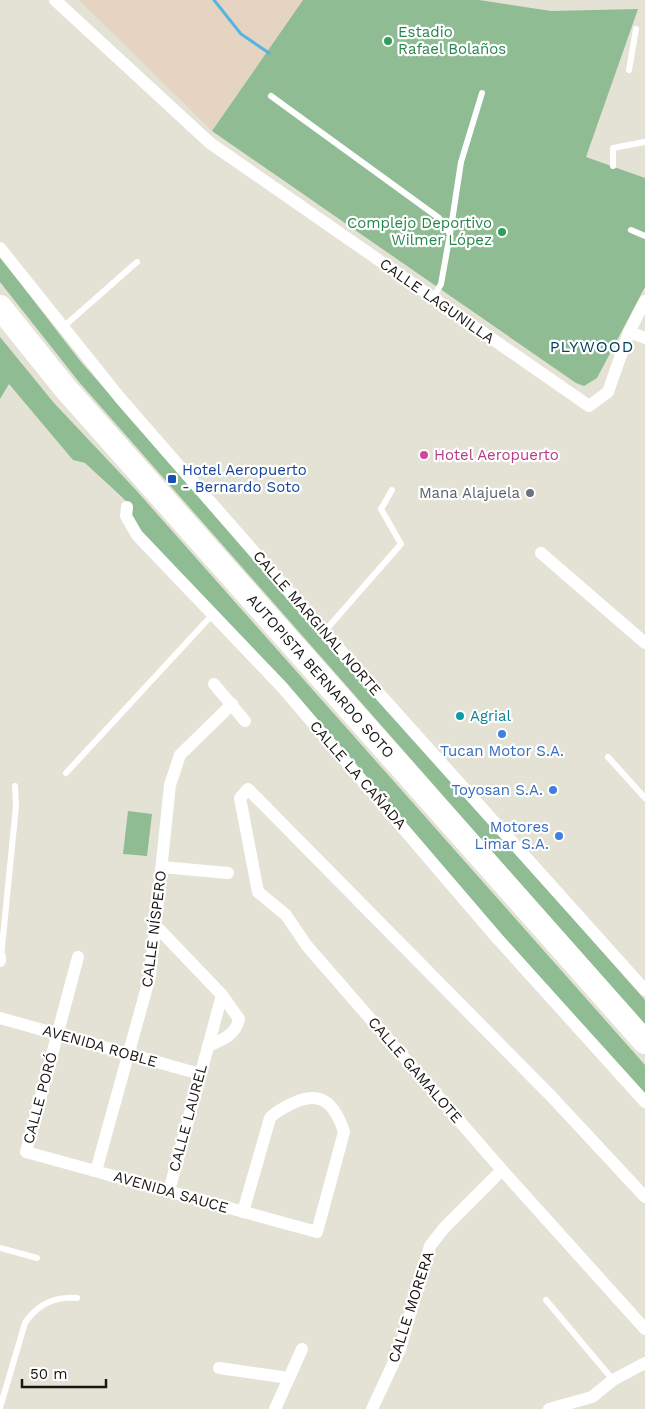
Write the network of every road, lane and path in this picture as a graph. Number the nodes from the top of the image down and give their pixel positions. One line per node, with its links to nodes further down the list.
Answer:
1 (55, 0): 13 (street, CALLE LAGUNILLA)
2 (636, 29): 3 (lane)
3 (629, 70)
4 (482, 93): 9 (lane)
5 (271, 96): 9 (lane)
6 (645, 142): 7 (lane)
7 (613, 166)
8 (631, 230): 10 (lane)
9 (450, 234): 13 (lane)
10 (645, 236)
11 (0, 248): 16 (street, CALLE MARGINAL NORTE)
12 (137, 262): 16 (lane)
13 (433, 298): 17 (street, CALLE LAGUNILLA)
14 (645, 301): 17 (street, CALLE LAGUNILLA)
15 (0, 307): 41 (highway, AUTOPISTA BERNARDO SOTO)
16 (62, 328): 23 (street, CALLE MARGINAL NORTE)
17 (629, 332): 18 (street)
18 (645, 338)
19 (392, 490): 23 (lane)
20 (127, 507): 22 (street, CALLE LA CAÑADA)
21 (541, 553): 24 (street)
22 (214, 613): 29 (lane); 45 (street, CALLE LA CAÑADA)
23 (324, 632): 37 (street, CALLE MARGINAL NORTE)
24 (645, 643)
25 (214, 684): 26 (street)
26 (232, 704): 27 (street); 32 (street, CALLE NÍSPERO)
27 (245, 721)
28 (608, 757): 31 (lane)
29 (66, 773)
30 (15, 786): 36 (lane)
31 (645, 798)
32 (162, 866): 33 (street); 34 (street, CALLE NÍSPERO)
33 (228, 873)
34 (156, 926): 38 (street, CALLE LAUREL); 43 (street, CALLE NÍSPERO)
35 (78, 957): 40 (street, CALLE PORÓ)
36 (0, 958)
37 (645, 990)
38 (222, 995): 42 (street, CALLE LAUREL); 42 (street, CALLE LAUREL)
39 (0, 1018): 40 (street, AVENIDA ROBLE)
40 (57, 1034): 43 (street, AVENIDA ROBLE); 46 (street, CALLE PORÓ)
41 (645, 1042)
42 (208, 1046): 44 (street, CALLE LAUREL)
43 (129, 1054): 44 (street, AVENIDA ROBLE); 48 (street, CALLE NÍSPERO)
44 (200, 1074): 49 (street, CALLE LAUREL)
45 (645, 1102)
46 (26, 1152): 48 (street, AVENIDA SAUCE)
47 (502, 1170): 50 (street, CALLE GAMALOTE); 56 (street, CALLE GAMALOTE); 65 (street, CALLE MORERA)
48 (96, 1171): 49 (street, AVENIDA SAUCE)
49 (169, 1191): 51 (street, AVENIDA SAUCE)
50 (645, 1197)
51 (243, 1212): 51 (street, AVENIDA SAUCE)
52 (0, 1248): 53 (lane)
53 (37, 1258)
54 (77, 1298): 63 (lane)
55 (546, 1300): 61 (lane)
56 (645, 1329)
57 (302, 1349): 60 (street)
58 (645, 1363): 61 (street)
59 (219, 1368): 60 (street)
60 (289, 1378): 64 (street)
61 (613, 1380): 62 (street)
62 (594, 1403): 66 (street)
63 (0, 1408)
64 (275, 1409)
65 (372, 1409)
66 (549, 1409)

